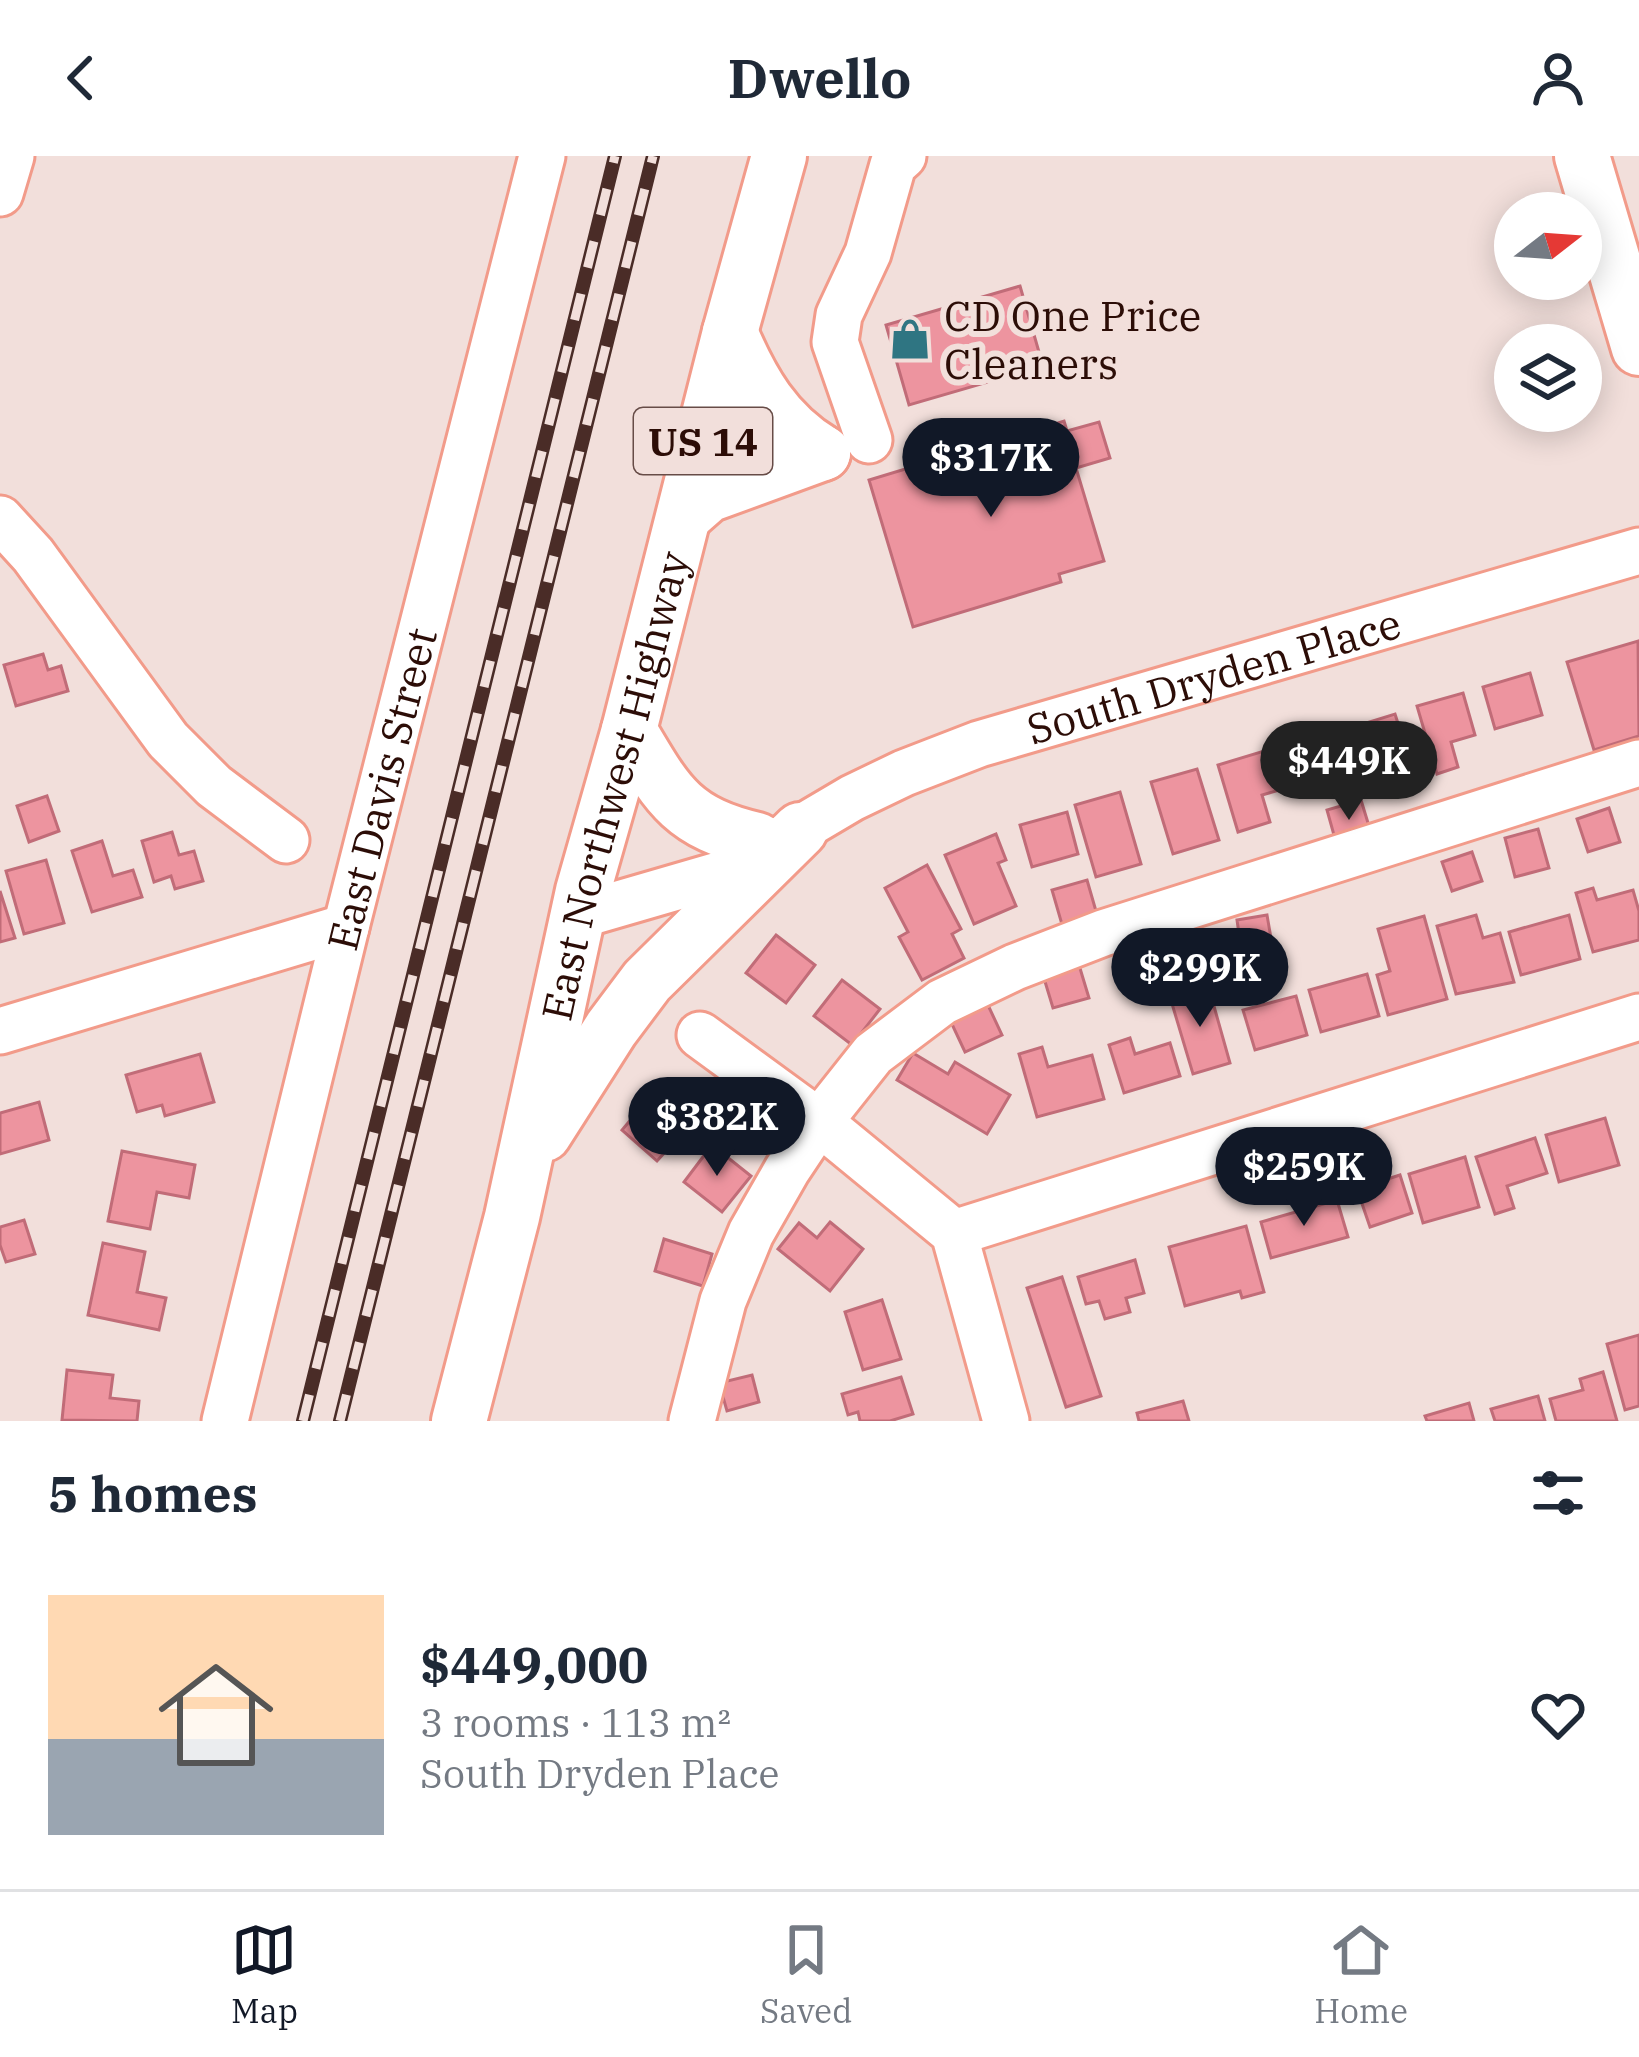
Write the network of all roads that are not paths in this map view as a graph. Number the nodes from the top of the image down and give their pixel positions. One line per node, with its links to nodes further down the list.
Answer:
1 (11, 156): 6 (street)
2 (542, 156): 19 (street, East Davis Street)
3 (778, 156): 7 (main road, East Northwest Highway / US 14)
4 (903, 156): 9 (street)
5 (1582, 156): 8 (main road)
6 (0, 193)
7 (730, 332): 10 (main road, East Northwest Highway / US 14); 10 (main road)
8 (1639, 348)
9 (869, 440)
10 (684, 516): 14 (main road, East Northwest Highway / US 14)
11 (0, 519): 13 (street)
12 (1639, 551): 16 (street, South Dryden Place)
13 (16, 560): 17 (street)
14 (629, 730): 16 (main road); 18 (main road, East Northwest Highway / US 14)
15 (1639, 763): 23 (street)
16 (778, 835): 18 (street, South Dryden Place); 24 (main road)
17 (286, 839)
18 (580, 904): 24 (main road, East Northwest Highway / US 14)
19 (346, 927): 21 (street); 26 (street, East Davis Street)
20 (1639, 1017): 25 (street)
21 (0, 1031)
22 (700, 1035): 23 (street)
23 (819, 1122): 25 (street); 28 (street)
24 (521, 1172): 27 (main road, East Northwest Highway / US 14)
25 (954, 1233): 29 (street)
26 (225, 1421)
27 (459, 1421)
28 (692, 1421)
29 (1006, 1421)

